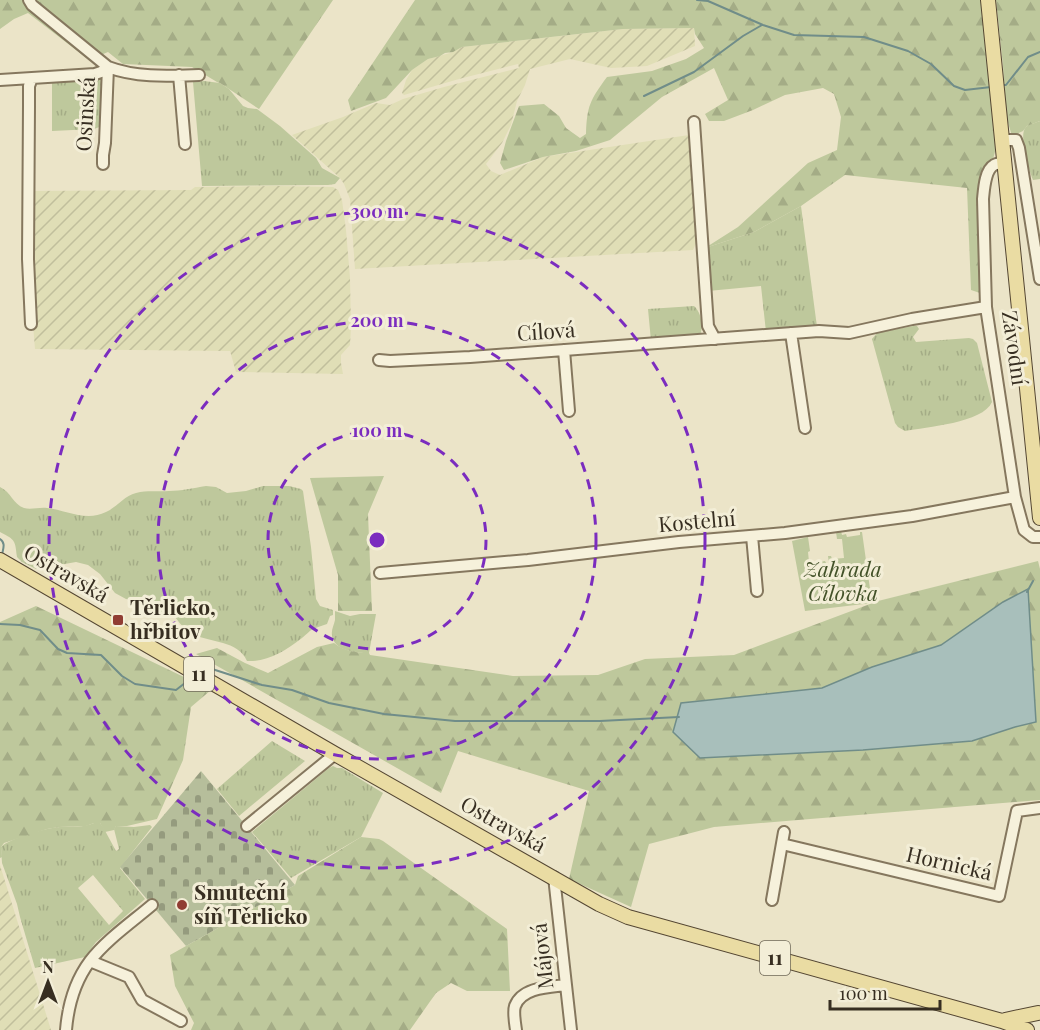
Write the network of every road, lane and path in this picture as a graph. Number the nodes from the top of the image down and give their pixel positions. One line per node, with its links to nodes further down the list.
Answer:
1 (29, 0): 3 (street)
2 (988, 0): 9 (main road, Závodní)
3 (108, 67): 4 (street); 6 (street); 12 (street, Osinská)
4 (179, 75): 5 (street); 10 (street)
5 (199, 75)
6 (32, 78): 7 (street); 15 (street)
7 (0, 80)
8 (694, 122): 17 (street)
9 (1002, 140): 11 (main road, Závodní); 13 (street)
10 (185, 144)
11 (1004, 162): 14 (street, Závodní); 23 (main road, Závodní)
12 (103, 164)
13 (1040, 279)
14 (986, 306): 16 (street, Cílová); 22 (street, Závodní)
15 (31, 324)
16 (791, 333): 17 (street, Cílová); 21 (street)
17 (716, 339): 18 (street, Cílová)
18 (564, 351): 19 (street, Cílová); 20 (street)
19 (379, 360)
20 (569, 411)
21 (805, 428)
22 (1015, 497): 24 (street, Kostelní); 25 (street, Závodní)
23 (1040, 518)
24 (752, 536): 27 (street, Kostelní); 28 (street)
25 (1040, 537)
26 (0, 560): 29 (main road, Ostravská / 11)
27 (380, 573)
28 (758, 591)
29 (335, 754): 31 (street); 34 (main road, Ostravská / 11)
30 (1040, 808): 33 (street, Hornická)
31 (247, 826)
32 (784, 832): 33 (street)
33 (782, 844): 35 (street)
34 (554, 878): 38 (street, Májová); 41 (main road, Ostravská / 11)
35 (772, 900)
36 (152, 905): 37 (street)
37 (90, 961): 40 (street); 42 (street)
38 (566, 985): 43 (street); 44 (street, Májová)
39 (1039, 1013): 41 (main road); 45 (main road)
40 (181, 1021)
41 (1002, 1021): 45 (main road, Ostravská / 11)
42 (66, 1030)
43 (516, 1030)
44 (571, 1030)
45 (1026, 1030)

